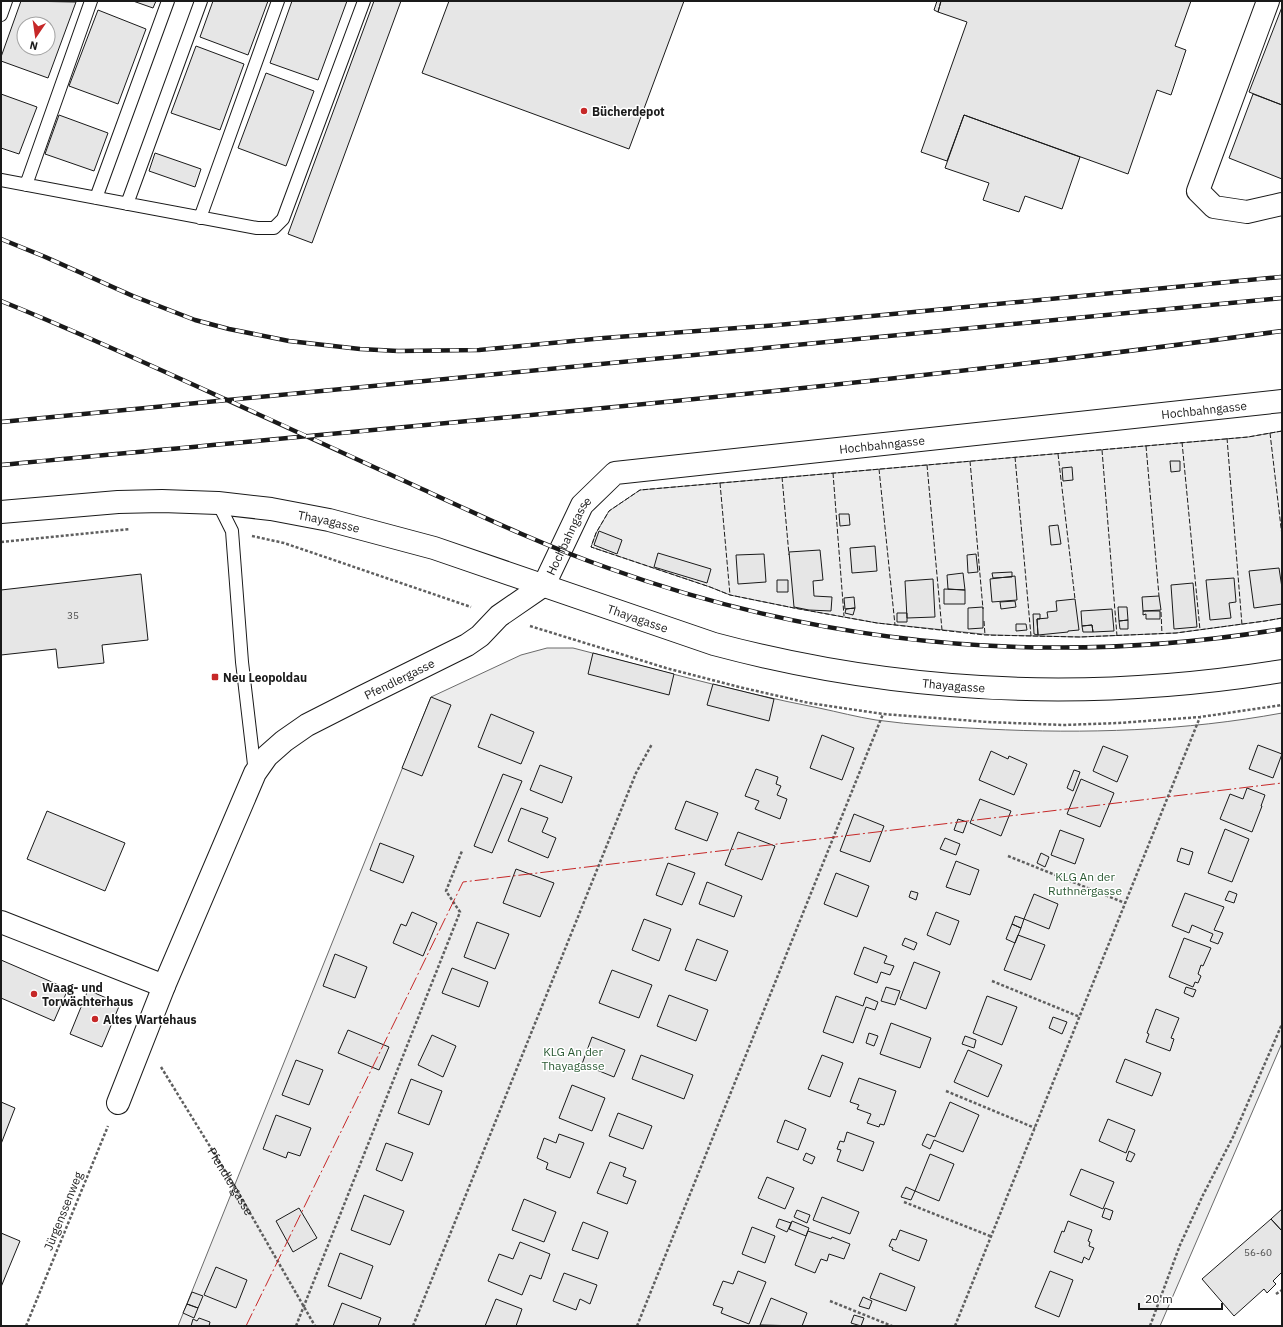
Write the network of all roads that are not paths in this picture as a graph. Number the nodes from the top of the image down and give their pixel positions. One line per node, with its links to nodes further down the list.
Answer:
1 (6, 1): 8 (lane)
2 (91, 1): 10 (lane)
3 (168, 1): 11 (lane)
4 (202, 1): 12 (lane)
5 (278, 1): 14 (lane)
6 (364, 1): 14 (lane)
7 (1268, 1): 13 (street)
8 (1, 15)
9 (1, 180): 10 (lane)
10 (26, 185): 11 (lane)
11 (96, 198): 12 (lane)
12 (127, 204): 14 (lane)
13 (1282, 204)
14 (200, 218)
15 (1282, 401): 18 (street, Hochbahngasse)
16 (218, 503): 17 (street, Thayagasse); 18 (street, Thayagasse); 20 (lane, Pfendlergasse)
17 (1, 512)
18 (544, 585): 19 (street, Thayagasse); 20 (street, Pfendlergasse)
19 (1282, 671)
20 (255, 773): 22 (street, Pfendlergasse)
21 (1, 922): 22 (street)
22 (164, 986): 23 (street, Pfendlergasse)
23 (118, 1103)

